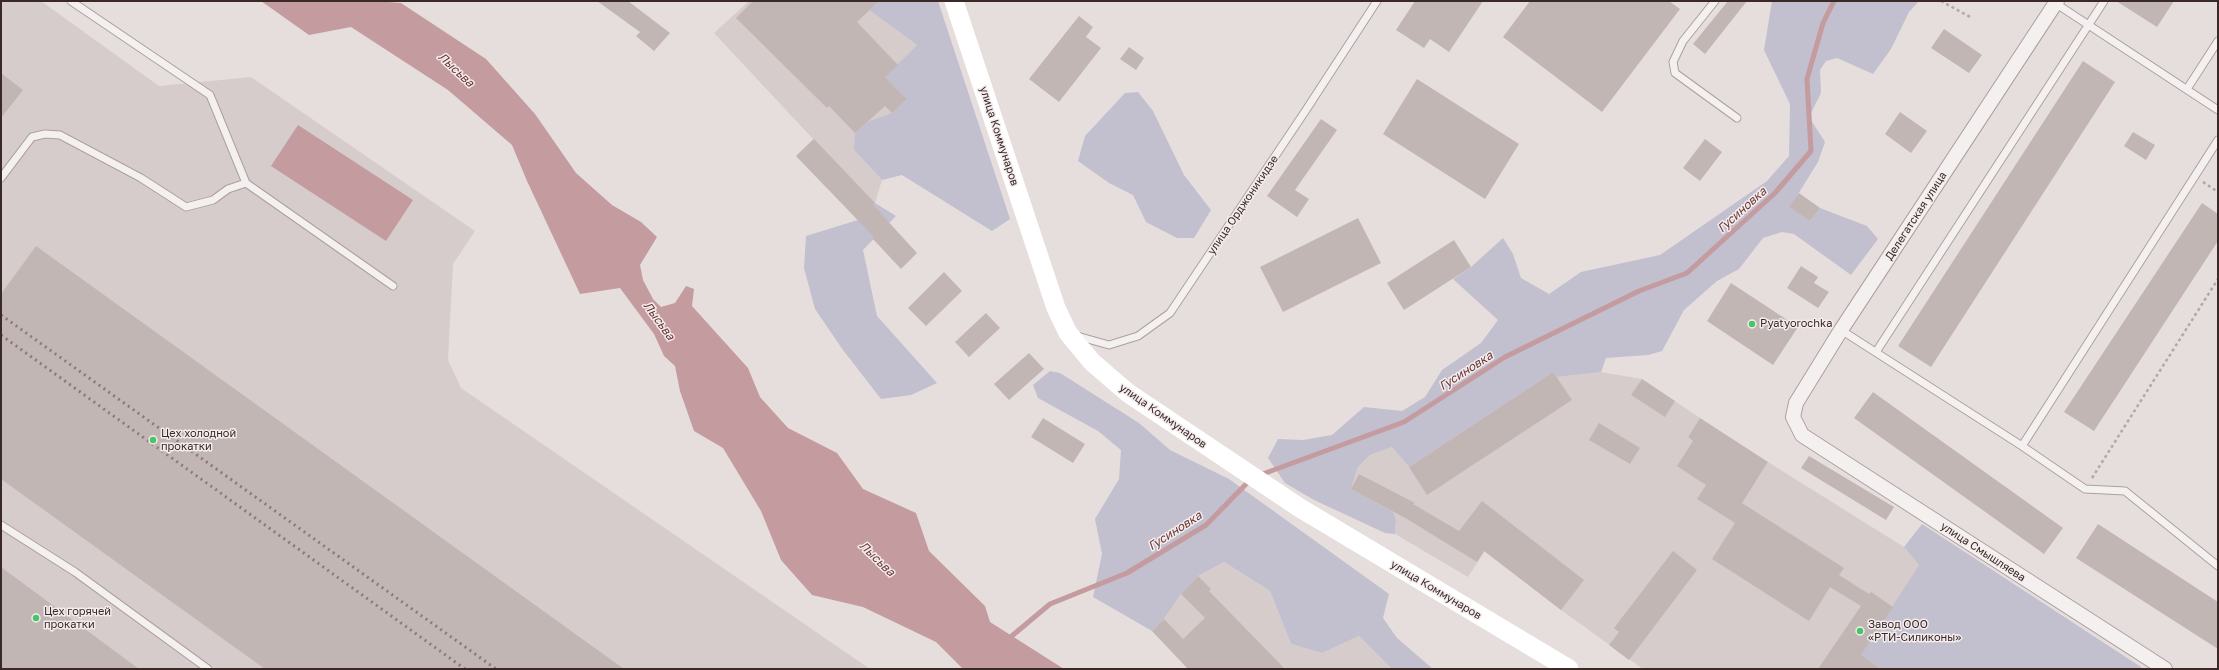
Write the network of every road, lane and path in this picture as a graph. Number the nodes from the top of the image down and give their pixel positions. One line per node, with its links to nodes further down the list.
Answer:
1 (71, 1): 17 (lane)
2 (954, 1): 22 (main road, улица Коммунаров)
3 (1376, 1): 22 (lane, улица Орджоникидзе)
4 (1715, 1): 13 (lane)
5 (1941, 1): 8 (path)
6 (2104, 1): 9 (lane)
7 (2056, 2): 9 (lane); 21 (street, Делегатская улица)
8 (1972, 18)
9 (2088, 25): 11 (lane); 23 (lane)
10 (2218, 41): 11 (lane)
11 (2187, 89): 12 (lane)
12 (2218, 110)
13 (1737, 118)
14 (2218, 140): 15 (lane)
15 (2194, 176): 18 (path); 25 (lane)
16 (1, 178): 17 (lane)
17 (246, 183): 20 (lane)
18 (2218, 192)
19 (2218, 279): 26 (path)
20 (393, 286)
21 (1841, 330): 23 (lane); 24 (street, Делегатская улица)
22 (1068, 333): 30 (main road, улица Коммунаров)
23 (1876, 352): 25 (lane)
24 (1802, 435): 31 (street, улица Смышляева)
25 (2022, 446): 26 (lane)
26 (2085, 489): 28 (lane)
27 (1, 525): 29 (lane)
28 (2218, 566)
29 (208, 669)
30 (1569, 669)
31 (2165, 669)

